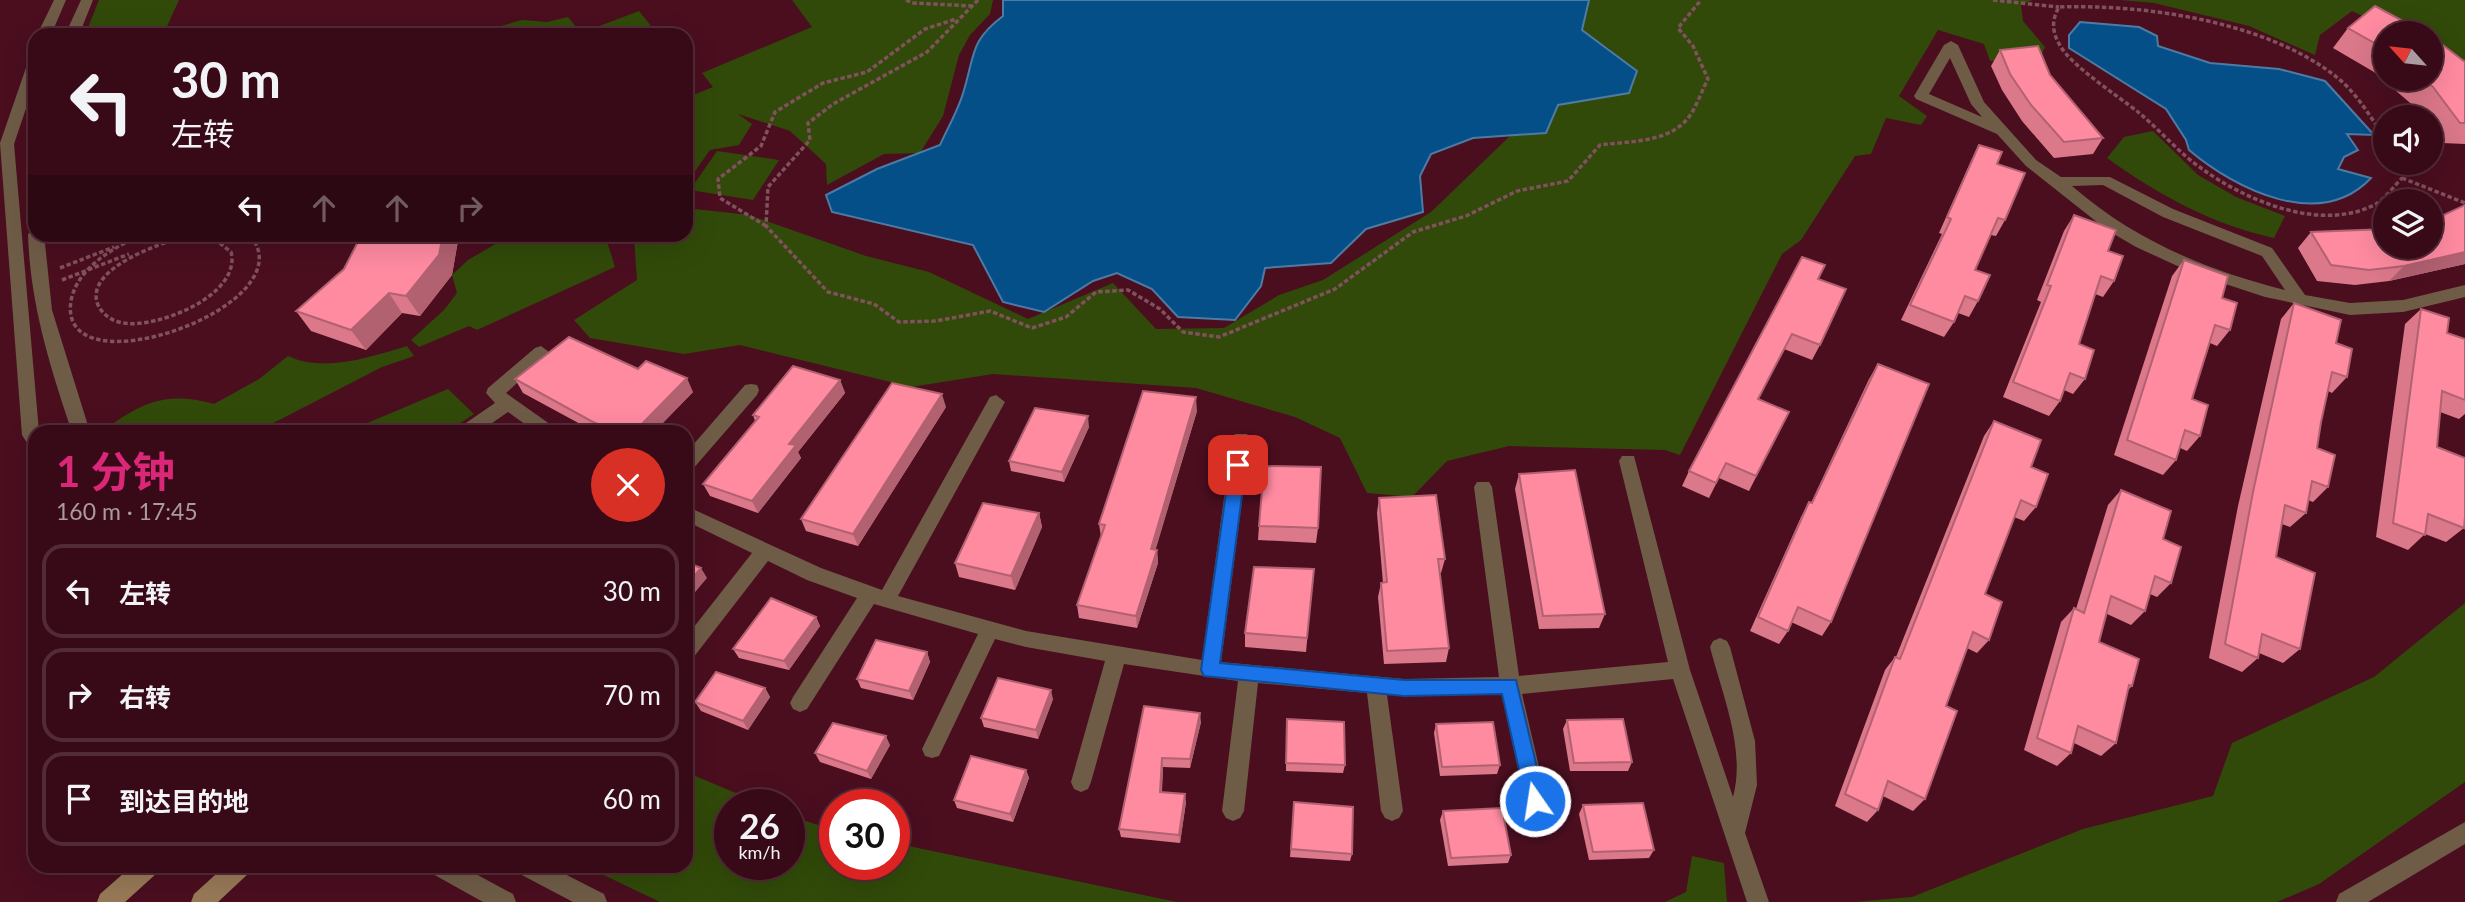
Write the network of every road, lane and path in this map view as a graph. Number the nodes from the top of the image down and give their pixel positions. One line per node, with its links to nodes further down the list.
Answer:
1 (60, 0): 10 (street)
2 (87, 0): 11 (street)
3 (906, 0): 7 (path)
4 (978, 0): 7 (path)
5 (1701, 0): 20 (path)
6 (1993, 0): 8 (path)
7 (974, 6): 9 (path)
8 (2059, 7): 13 (path); 17 (path)
9 (957, 19): 20 (path); 20 (path)
10 (45, 28)
11 (75, 28)
12 (28, 80): 15 (street)
13 (2373, 122)
14 (1998, 130): 14 (street); 18 (street)
15 (3, 145): 36 (street)
16 (2402, 175): 17 (path)
17 (2402, 178): 19 (path)
18 (2058, 182): 31 (street); 31 (street)
19 (2465, 202)
20 (766, 226)
21 (37, 242): 29 (street)
22 (127, 242): 29 (path)
23 (128, 242): 28 (path)
24 (161, 242): 27 (path)
25 (222, 242): 27 (path)
26 (253, 242): 28 (path)
27 (141, 250): 28 (path)
28 (90, 268): 29 (path)
29 (41, 282): 37 (street)
30 (2465, 291): 31 (street)
31 (2300, 300)
32 (541, 352): 35 (street)
33 (751, 390): 41 (street)
34 (996, 402): 46 (street)
35 (508, 403): 38 (street); 39 (street)
36 (30, 425)
37 (79, 425)
38 (476, 425)
39 (538, 425)
40 (1241, 439): 51 (street)
41 (693, 457)
42 (1628, 461): 52 (street)
43 (1483, 487): 55 (street)
44 (693, 516): 45 (street)
45 (765, 551): 46 (street); 48 (street)
46 (878, 597): 47 (street); 56 (street)
47 (990, 629): 50 (street); 57 (street)
48 (693, 643)
49 (1720, 647): 62 (street)
50 (1118, 654): 51 (street); 58 (street)
51 (1210, 670): 53 (street)
52 (1680, 670): 55 (street); 62 (street)
53 (1249, 674): 54 (street); 60 (street)
54 (1376, 685): 55 (street); 61 (street)
55 (1510, 685): 59 (street)
56 (800, 703)
57 (932, 749)
58 (1081, 782)
59 (1535, 801)
60 (1233, 811)
61 (1392, 811)
62 (1735, 832): 72 (street)
63 (2465, 832): 73 (street)
64 (141, 873): 68 (main road)
65 (233, 873): 69 (main road)
66 (452, 873): 70 (street)
67 (540, 873): 71 (street)
68 (108, 902)
69 (202, 902)
70 (505, 902)
71 (596, 902)
72 (1758, 902)
73 (2347, 902)

